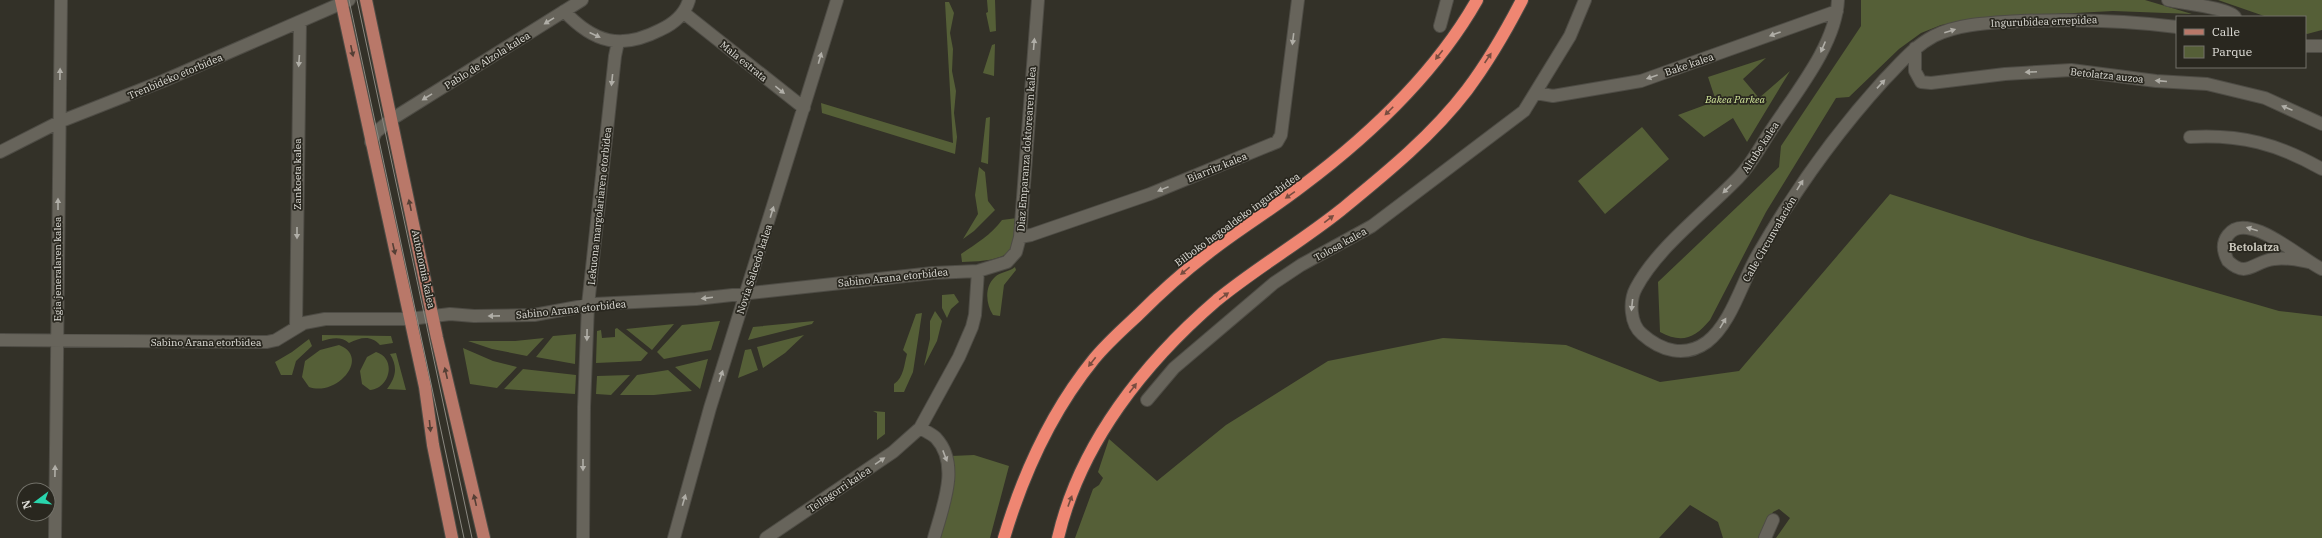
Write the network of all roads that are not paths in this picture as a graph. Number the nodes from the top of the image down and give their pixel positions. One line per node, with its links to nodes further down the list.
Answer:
1 (61, 0): 30 (street, Egia jeneralaren kalea, one-way to 1)
2 (366, 0): 29 (main road, Autonomia kalea)
3 (582, 0): 15 (street, Pablo de Alzola kalea)
4 (689, 0): 16 (street)
5 (837, 0): 28 (street, Novia Salcedo kalea, one-way to 5)
6 (1038, 0): 36 (street, Diaz Emparanza doktorearen kalea, one-way to 6)
7 (1298, 0): 36 (street, Biarritz kalea, one-way to 36)
8 (1447, 0): 21 (street)
9 (1477, 0): 58 (highway, Bilboko hegoaldeko ingurabidea, one-way to 58)
10 (1522, 0): 59 (highway, one-way to 10)
11 (1585, 0): 27 (street, Tolosa kalea)
12 (2168, 0): 17 (street)
13 (344, 1): 19 (street, Trenbideko etorbidea); 33 (main road, one-way to 33)
14 (1838, 5): 27 (street, Bake kalea, one-way to 27); 39 (street, Altube kalea, one-way to 39)
15 (564, 11): 23 (street, one-way to 23); 29 (street, Pablo de Alzola kalea, one-way to 29)
16 (684, 13): 23 (street); 28 (street, Mala estrata, one-way to 28)
17 (2234, 16)
18 (2176, 21): 20 (street)
19 (300, 22): 30 (street, Trenbideko etorbidea); 45 (street, Zankoeta kalea, one-way to 45)
20 (2126, 22): 22 (street, Ingurubidea errepidea); 26 (street, Ingurubidea errepidea, one-way to 20)
21 (1440, 26)
22 (2176, 27)
23 (618, 42): 42 (street, Lekuona margolariaren etorbidea, one-way to 42)
24 (2306, 46): 25 (street)
25 (2322, 46)
26 (1915, 48): 31 (street, Betolatza auzoa, one-way to 26); 39 (street, Calle Circunvalación, one-way to 26)
27 (1536, 93): 48 (street, Tolosa kalea)
28 (804, 108): 41 (street, Novia Salcedo kalea, one-way to 28)
29 (392, 119): 33 (street, Pablo de Alzola kalea); 43 (main road, Autonomia kalea, one-way to 29)
30 (59, 122): 34 (street, Trenbideko etorbidea); 47 (street, Egia jeneralaren kalea, one-way to 30)
31 (2322, 124)
32 (2190, 137): 35 (street)
33 (371, 142): 44 (main road, one-way to 44)
34 (0, 152)
35 (2322, 169)
36 (1020, 237): 40 (street, Diaz Emparanza doktorearen kalea)
37 (2309, 262): 37 (street, one-way to 37); 38 (street)
38 (2322, 269)
39 (1646, 270)
40 (978, 271): 41 (street, Sabino Arana etorbidea); 49 (street)
41 (746, 294): 42 (street, Sabino Arana etorbidea, one-way to 42); 55 (street, Novia Salcedo kalea, one-way to 41)
42 (588, 305): 43 (street, Sabino Arana etorbidea, one-way to 43); 54 (street, Lekuona margolariaren etorbidea, one-way to 54)
43 (434, 316): 44 (street, Sabino Arana etorbidea); 53 (main road, Autonomia kalea, one-way to 43)
44 (414, 318): 45 (street, Sabino Arana etorbidea); 52 (main road, one-way to 52)
45 (296, 327): 47 (street, Sabino Arana etorbidea)
46 (0, 340): 47 (street, Sabino Arana etorbidea)
47 (56, 341): 51 (street, Egia jeneralaren kalea, one-way to 47)
48 (1148, 400)
49 (920, 428): 56 (street, Tellagorri kalea, one-way to 49); 57 (street, one-way to 57)
50 (1773, 520): 60 (street)
51 (55, 538)
52 (452, 538)
53 (484, 538)
54 (583, 538)
55 (674, 538)
56 (766, 538)
57 (934, 538)
58 (1004, 538)
59 (1058, 538)
60 (1765, 538)

